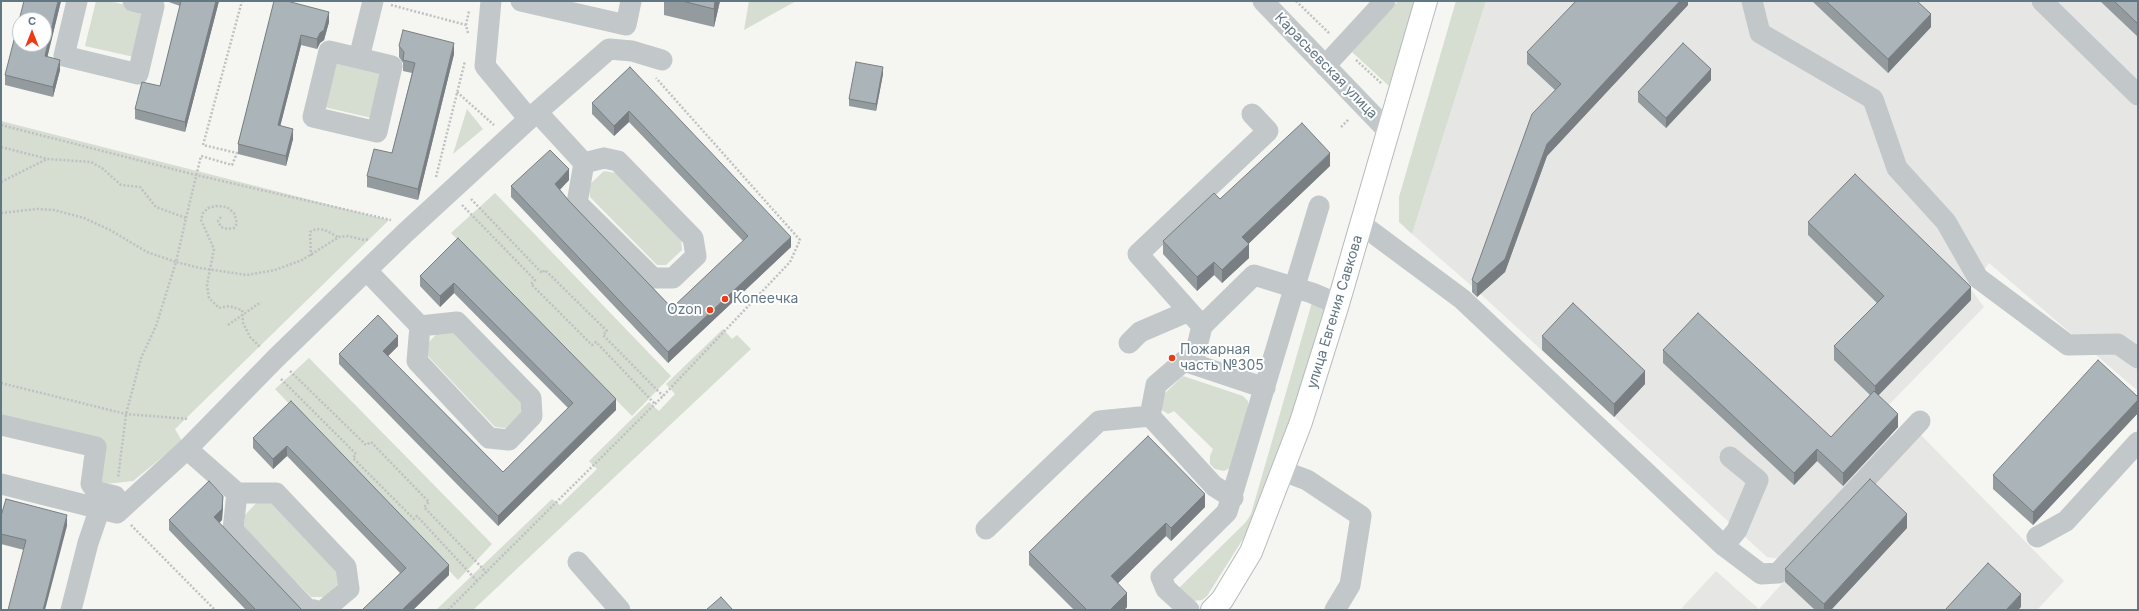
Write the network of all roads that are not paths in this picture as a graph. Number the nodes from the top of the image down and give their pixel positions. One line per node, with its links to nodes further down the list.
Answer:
1 (77, 1): 2 (street)
2 (133, 1)
3 (491, 1): 17 (street)
4 (521, 1): 5 (street)
5 (631, 1)
6 (1263, 1): 13 (street, Карасьевская улица)
7 (1385, 1): 13 (street)
8 (1426, 1): 18 (main road, улица Евгения Савкова)
9 (1752, 1): 28 (street)
10 (2042, 1): 15 (street)
11 (382, 3): 12 (street)
12 (359, 58): 12 (street)
13 (1325, 66): 18 (street, Карасьевская улица)
14 (658, 68): 17 (street)
15 (2138, 96)
16 (1252, 114): 25 (street)
17 (533, 116): 19 (street); 22 (street)
18 (1389, 132): 21 (main road, улица Евгения Савкова)
19 (584, 163): 19 (street)
20 (1319, 206): 23 (street)
21 (1361, 224): 24 (main road, улица Евгения Савкова); 44 (street)
22 (367, 271): 26 (street); 35 (street)
23 (1294, 288): 24 (street); 25 (street); 30 (street)
24 (1338, 304): 37 (main road, улица Евгения Савкова)
25 (1195, 319): 27 (street); 29 (street)
26 (420, 326): 26 (street)
27 (1129, 343)
28 (2138, 358)
29 (1193, 364): 30 (street); 31 (street)
30 (1265, 388): 40 (street)
31 (1150, 416): 40 (street); 42 (street)
32 (1920, 421): 44 (street)
33 (1, 425): 41 (street)
34 (2138, 442): 43 (street)
35 (187, 449): 39 (street); 41 (street)
36 (1730, 456): 44 (street)
37 (1283, 471): 51 (main road, улица Евгения Савкова); 52 (street)
38 (1, 484): 41 (street)
39 (237, 492): 47 (street); 48 (street)
40 (1233, 498): 50 (street)
41 (111, 506): 46 (street)
42 (986, 529)
43 (2037, 537)
44 (1724, 546)
45 (578, 562): 49 (street)
46 (72, 610)
47 (314, 610)
48 (324, 610)
49 (620, 610)
50 (1189, 610)
51 (1212, 610)
52 (1335, 610)

